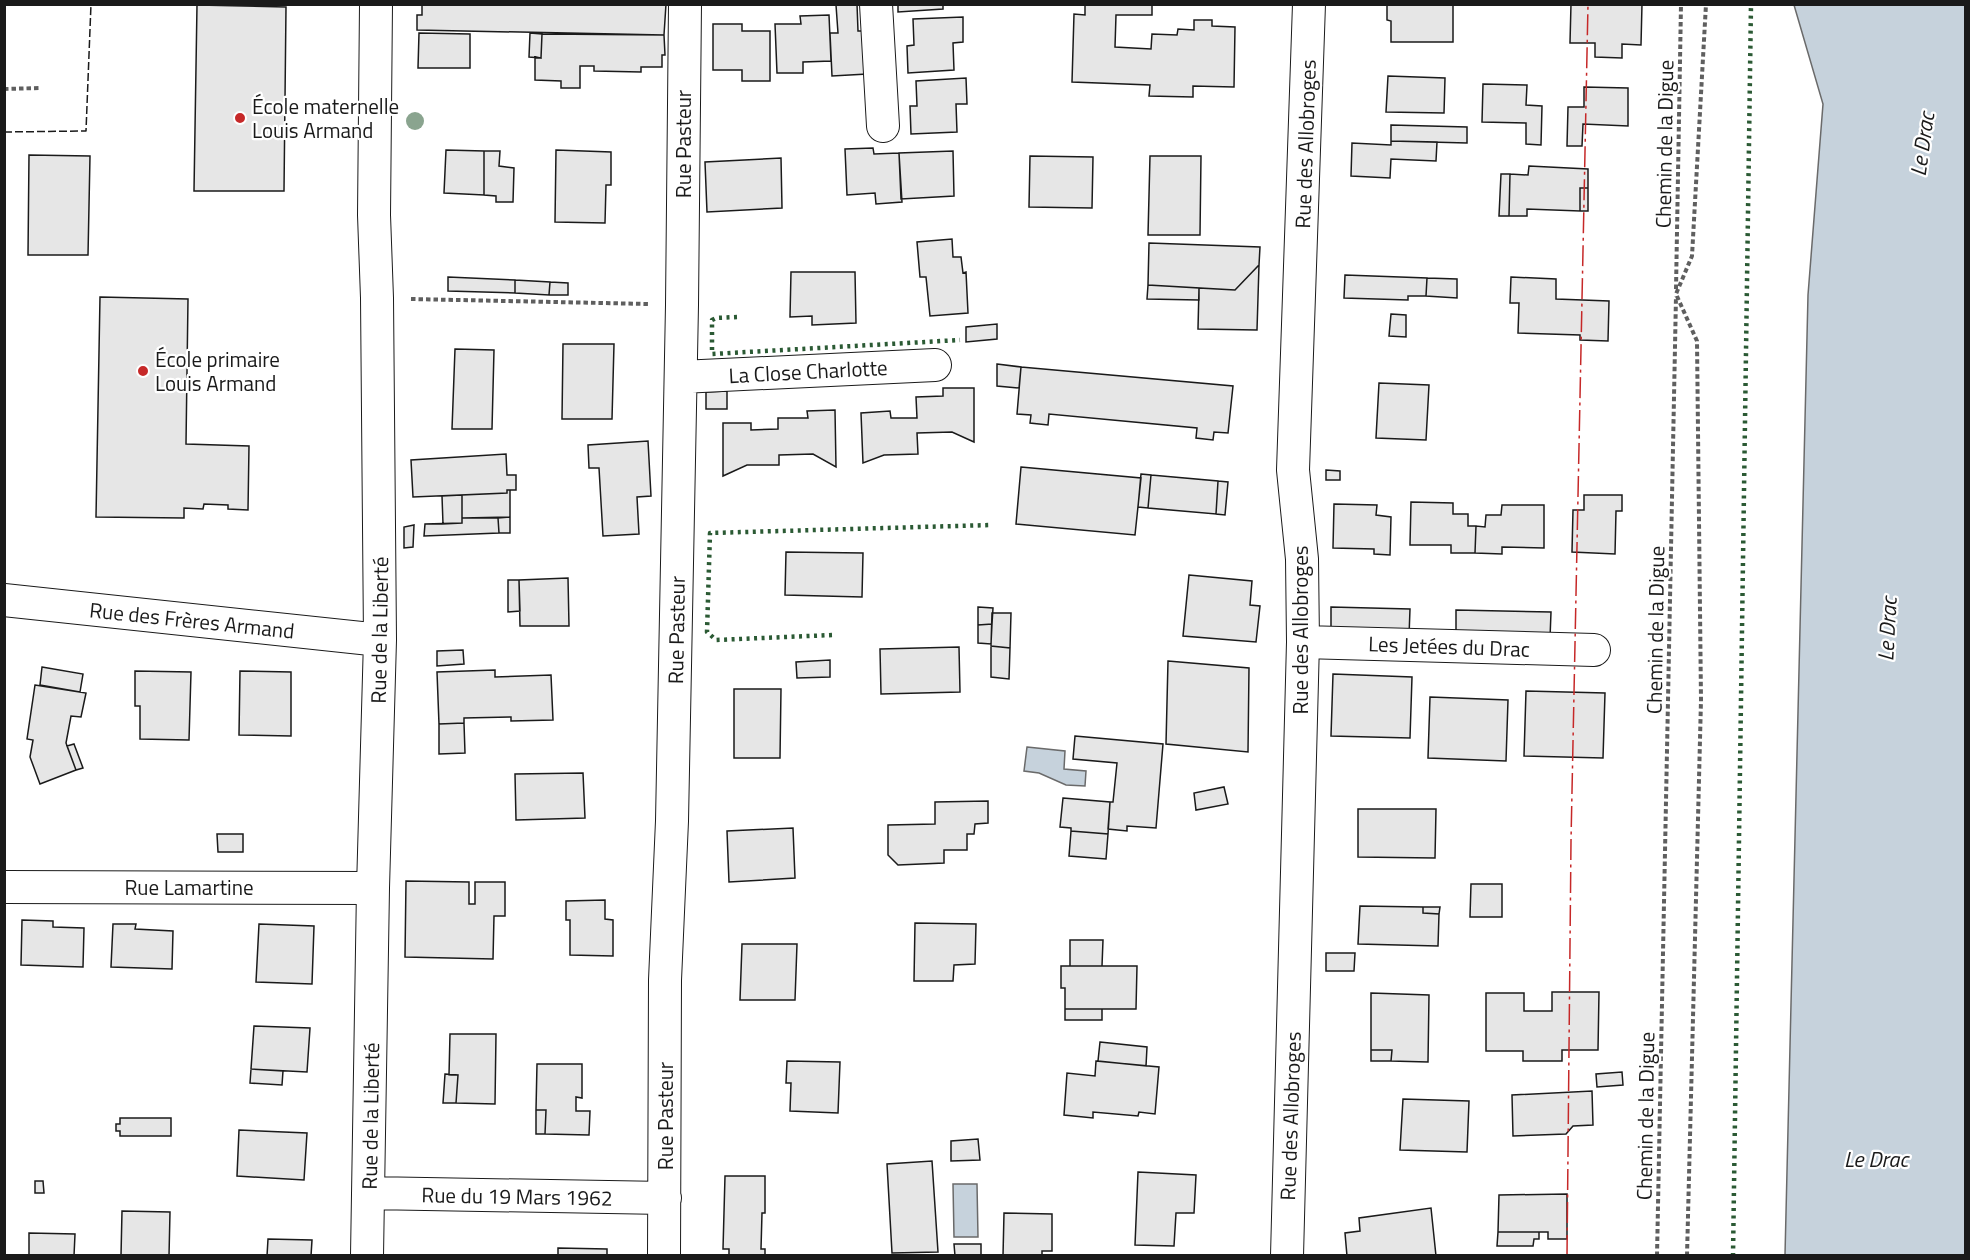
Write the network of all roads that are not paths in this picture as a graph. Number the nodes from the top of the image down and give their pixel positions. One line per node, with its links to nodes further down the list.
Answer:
1 (376, 4): 9 (street, Rue de la Liberté)
2 (685, 4): 7 (street, Rue Pasteur)
3 (876, 4): 5 (street)
4 (1309, 4): 10 (street, Rue des Allobroges)
5 (883, 126)
6 (935, 365): 7 (street, La Close Charlotte)
7 (681, 377): 15 (street, Rue Pasteur)
8 (4, 600): 9 (street, Rue des Frères Armand)
9 (380, 640): 13 (street, Rue de la Liberté)
10 (1303, 642): 11 (street, Les Jetées du Drac); 18 (street, Rue des Allobroges)
11 (1594, 650)
12 (4, 887): 13 (street, Rue Lamartine)
13 (373, 888): 14 (street, Rue de la Liberté)
14 (369, 1194): 15 (street, Rue du 19 Mars 1962); 16 (street, Rue de la Liberté)
15 (665, 1197): 17 (street, Rue Pasteur)
16 (367, 1256)
17 (664, 1256)
18 (1287, 1256)

